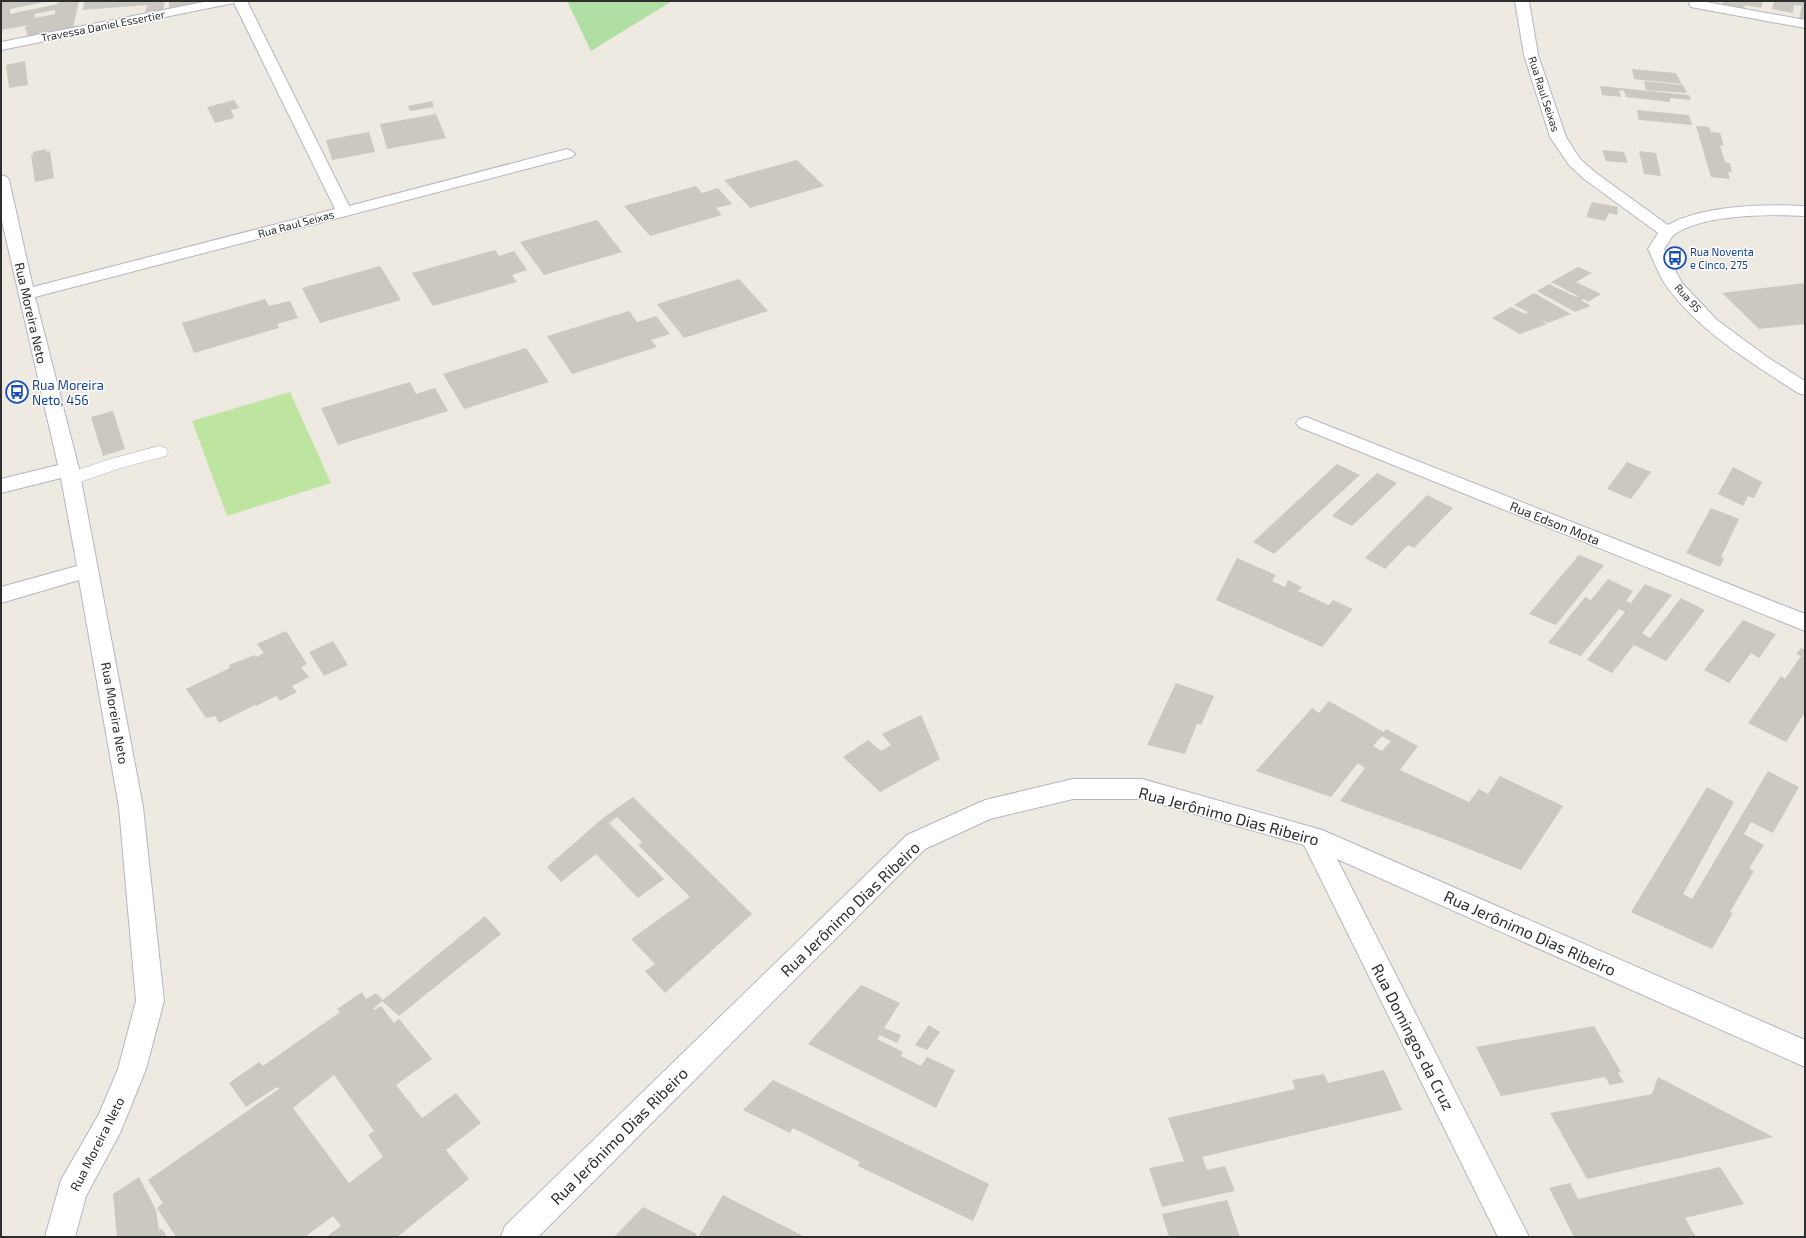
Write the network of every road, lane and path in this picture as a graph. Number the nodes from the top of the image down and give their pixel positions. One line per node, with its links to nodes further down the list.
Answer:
1 (229, 1): 6 (street, Travessa Daniel Essertier)
2 (240, 1): 10 (street)
3 (1522, 1): 11 (street, Rua Raul Seixas)
4 (1696, 4): 5 (street)
5 (1805, 24)
6 (1, 46)
7 (567, 154): 10 (street, Rua Raul Seixas)
8 (2, 193): 12 (street, Rua Moreira Neto)
9 (1805, 211): 11 (street, Rua 95)
10 (344, 212): 12 (street, Rua Raul Seixas)
11 (1668, 232): 13 (street, Rua 95)
12 (26, 294): 16 (street, Rua Moreira Neto)
13 (1805, 389)
14 (1306, 423): 20 (street, Rua Edson Mota)
15 (159, 452): 16 (lane)
16 (70, 474): 17 (street); 18 (street, Rua Moreira Neto)
17 (1, 486)
18 (88, 570): 19 (street); 23 (street, Rua Moreira Neto)
19 (1, 595)
20 (1805, 623)
21 (1313, 837): 22 (street, Rua Jerônimo Dias Ribeiro); 24 (street, Rua Jerônimo Dias Ribeiro); 25 (street, Rua Domingos da Cruz)
22 (1805, 1054)
23 (60, 1237)
24 (516, 1237)
25 (1514, 1237)

